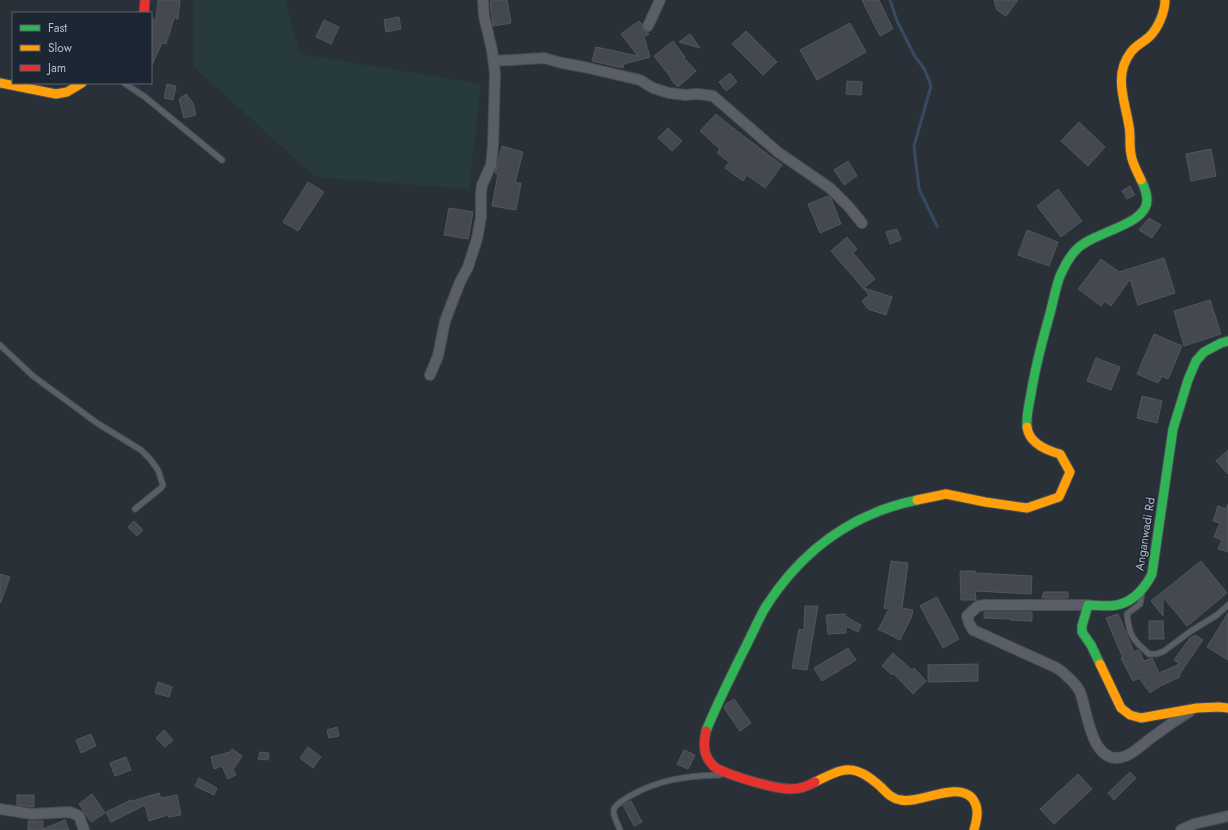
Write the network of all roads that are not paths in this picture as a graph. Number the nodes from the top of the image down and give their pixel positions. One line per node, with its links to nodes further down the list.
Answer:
1 (145, 0): 5 (street)
2 (483, 0): 7 (street)
3 (660, 0): 6 (street)
4 (1164, 0): 22 (street)
5 (144, 12)
6 (648, 26)
7 (494, 61): 12 (street); 15 (street)
8 (0, 83): 9 (street)
9 (81, 84)
10 (126, 84): 11 (lane)
11 (222, 160)
12 (862, 223)
13 (1228, 341): 17 (street, Anganwadi Rd)
14 (0, 345): 16 (lane)
15 (430, 375)
16 (135, 509)
17 (1143, 588): 18 (street, Anganwadi Rd); 19 (lane)
18 (1088, 605): 21 (street); 21 (street)
19 (1228, 605)
20 (1228, 708): 21 (street)
21 (1192, 710)
22 (730, 774): 26 (lane); 27 (street)
23 (0, 809): 25 (street)
24 (1228, 816): 28 (street)
25 (84, 830)
26 (620, 830)
27 (974, 830)
28 (1181, 830)

